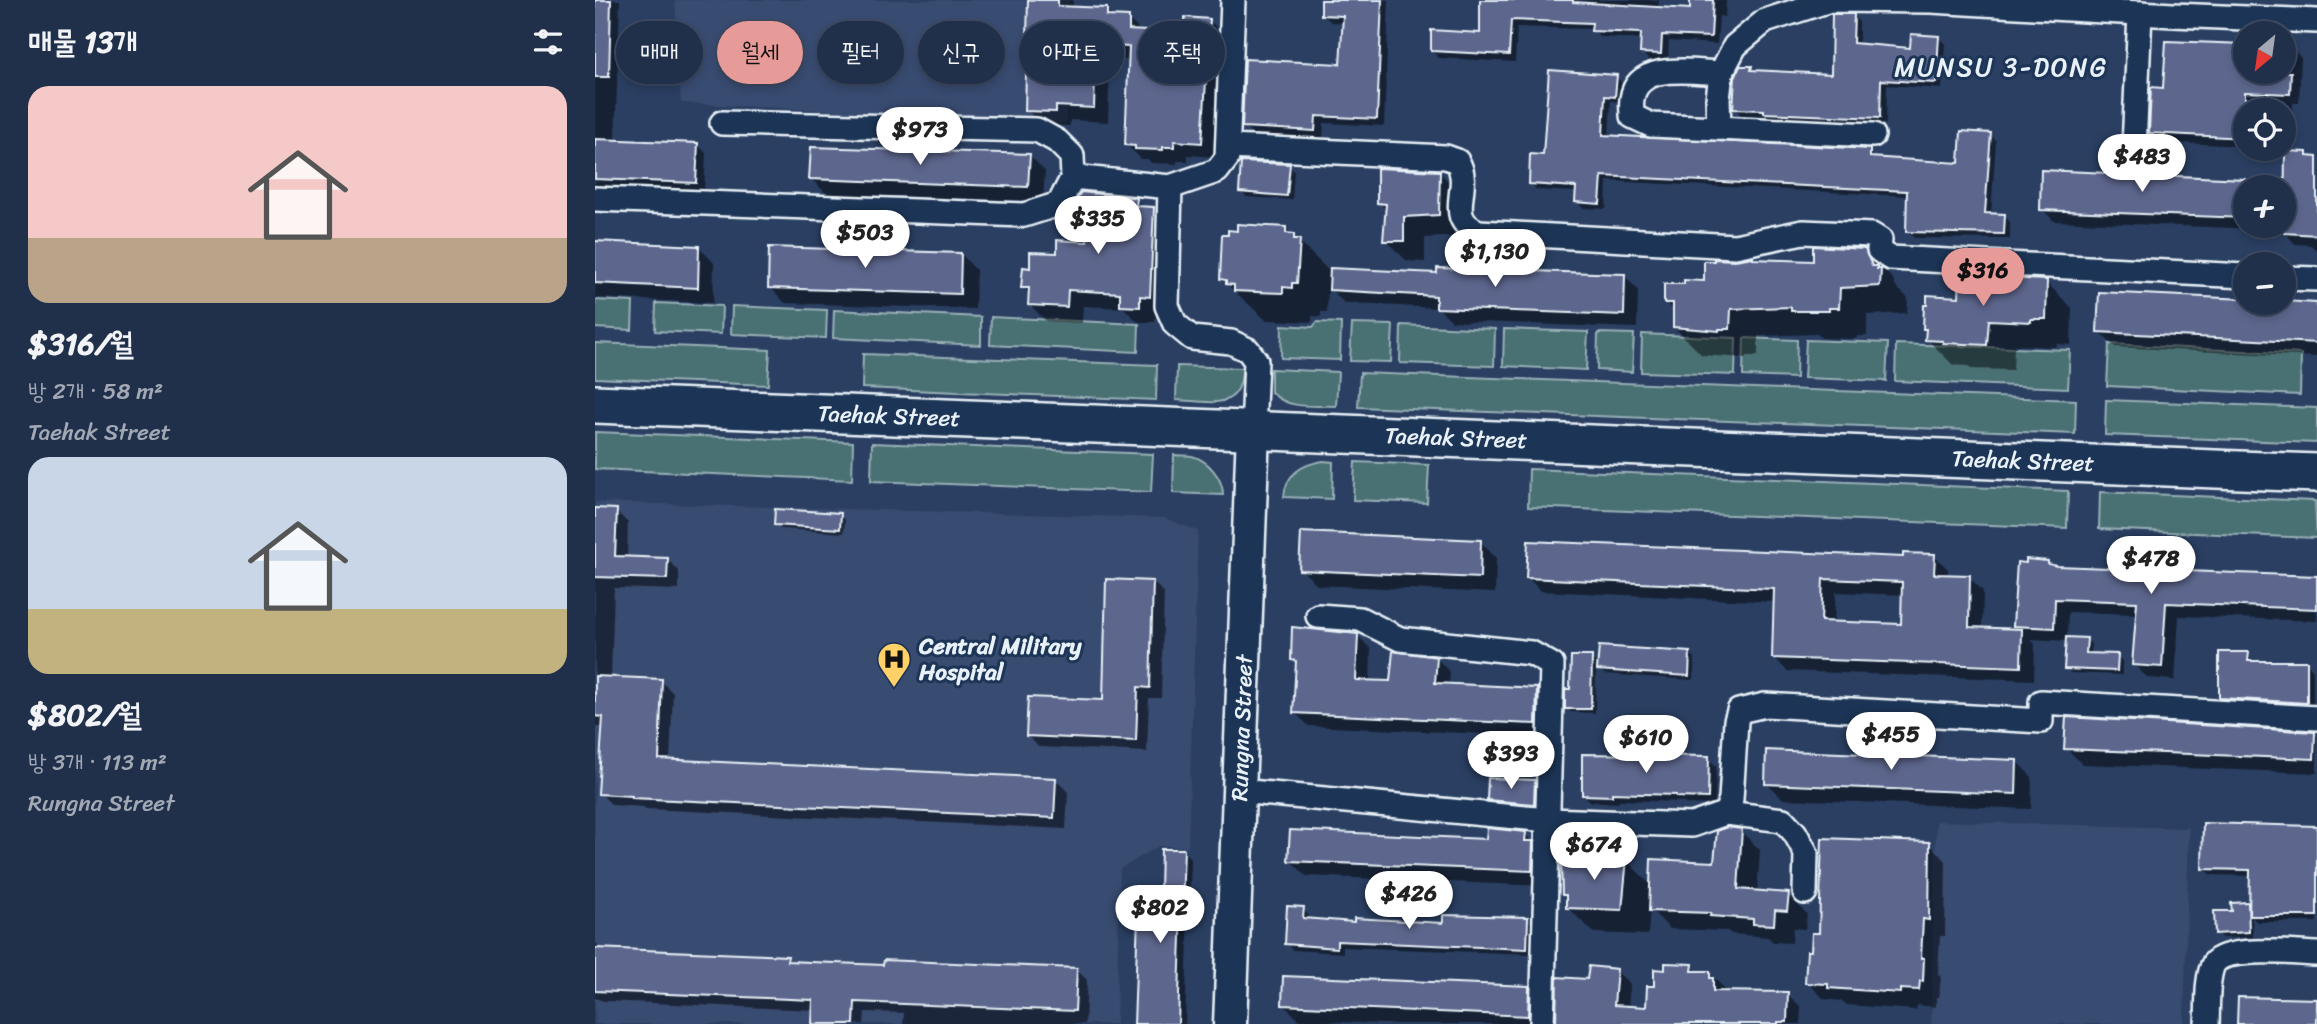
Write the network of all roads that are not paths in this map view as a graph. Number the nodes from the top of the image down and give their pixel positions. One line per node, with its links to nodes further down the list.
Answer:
1 (1233, 0): 9 (street)
2 (1931, 0): 3 (street); 5 (street)
3 (2140, 13): 4 (street); 10 (street)
4 (2317, 21)
5 (1721, 73): 7 (street); 7 (street)
6 (722, 123): 11 (street)
7 (1719, 128): 8 (street)
8 (1873, 135)
9 (1228, 147): 12 (street); 14 (street)
10 (2134, 148)
11 (1073, 177): 12 (street); 13 (street)
12 (1170, 187): 18 (street)
13 (595, 199)
14 (2233, 275)
15 (2296, 278): 16 (street)
16 (2317, 279)
17 (595, 404): 18 (main road, Taehak Street)
18 (1253, 431): 19 (main road, Taehak Street); 22 (main road, Rungna Street)
19 (2317, 473)
20 (1318, 617): 24 (street)
21 (2317, 718): 23 (street)
22 (1240, 791): 24 (street); 27 (main road, Rungna Street)
23 (1726, 813): 24 (street); 25 (street)
24 (1548, 820): 28 (street)
25 (1805, 892)
26 (2317, 954): 29 (street)
27 (1230, 1024)
28 (1542, 1024)
29 (2207, 1024)

